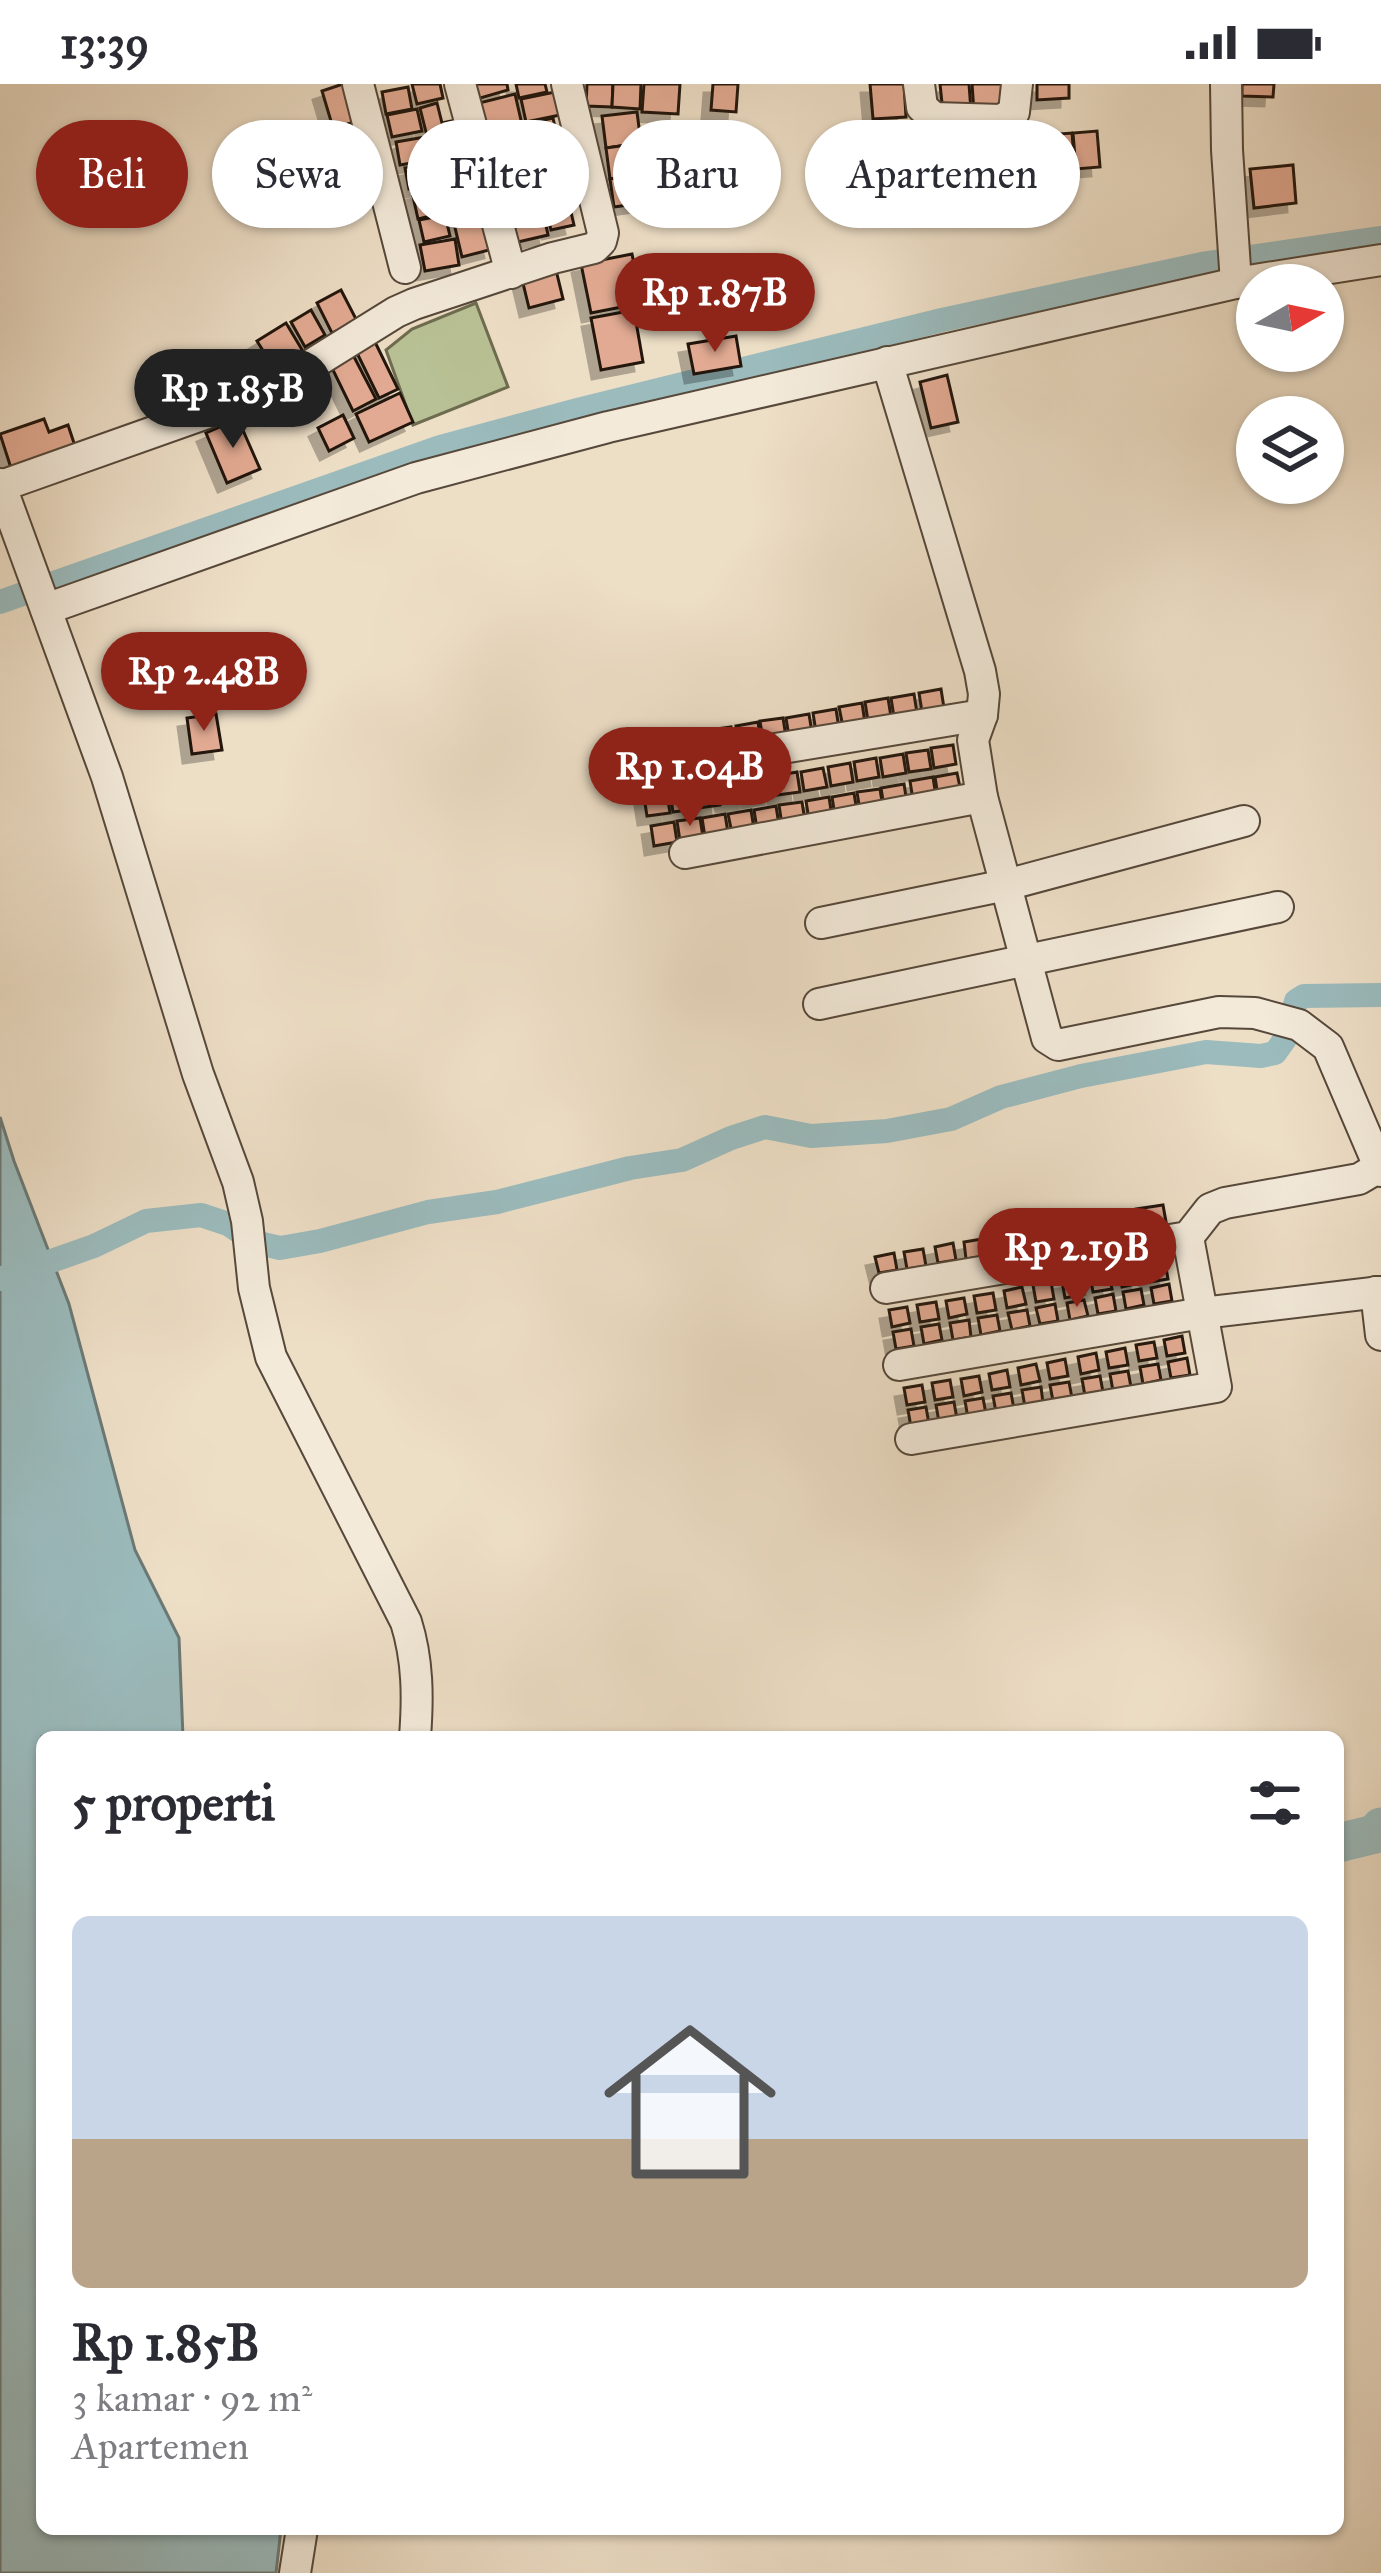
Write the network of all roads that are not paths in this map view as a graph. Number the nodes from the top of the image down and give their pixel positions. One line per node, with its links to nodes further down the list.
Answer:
1 (358, 84): 9 (street)
2 (460, 84): 10 (street)
3 (567, 84): 10 (street)
4 (919, 84): 5 (street)
5 (1016, 84)
6 (1226, 84): 11 (street)
7 (1381, 260): 8 (street)
8 (1344, 264)
9 (405, 268)
10 (511, 273): 13 (street)
11 (1236, 277): 12 (street)
12 (887, 362): 14 (street); 15 (street)
13 (0, 485): 14 (street)
14 (40, 594): 33 (street)
15 (982, 715): 16 (street); 17 (street)
16 (661, 768)
17 (982, 797): 19 (street); 20 (street)
18 (1244, 821): 20 (street)
19 (685, 853)
20 (1006, 885): 22 (street); 23 (street)
21 (1278, 908): 23 (street)
22 (821, 923)
23 (1027, 962): 24 (street); 25 (street)
24 (819, 1004)
25 (1380, 1169): 26 (street)
26 (1188, 1237): 27 (street); 29 (street)
27 (886, 1288)
28 (1378, 1292): 29 (street); 30 (street)
29 (1202, 1313): 31 (street); 32 (street)
30 (1381, 1335)
31 (899, 1365)
32 (911, 1439)
33 (416, 1731)
34 (301, 2535): 35 (street)
35 (295, 2573)

